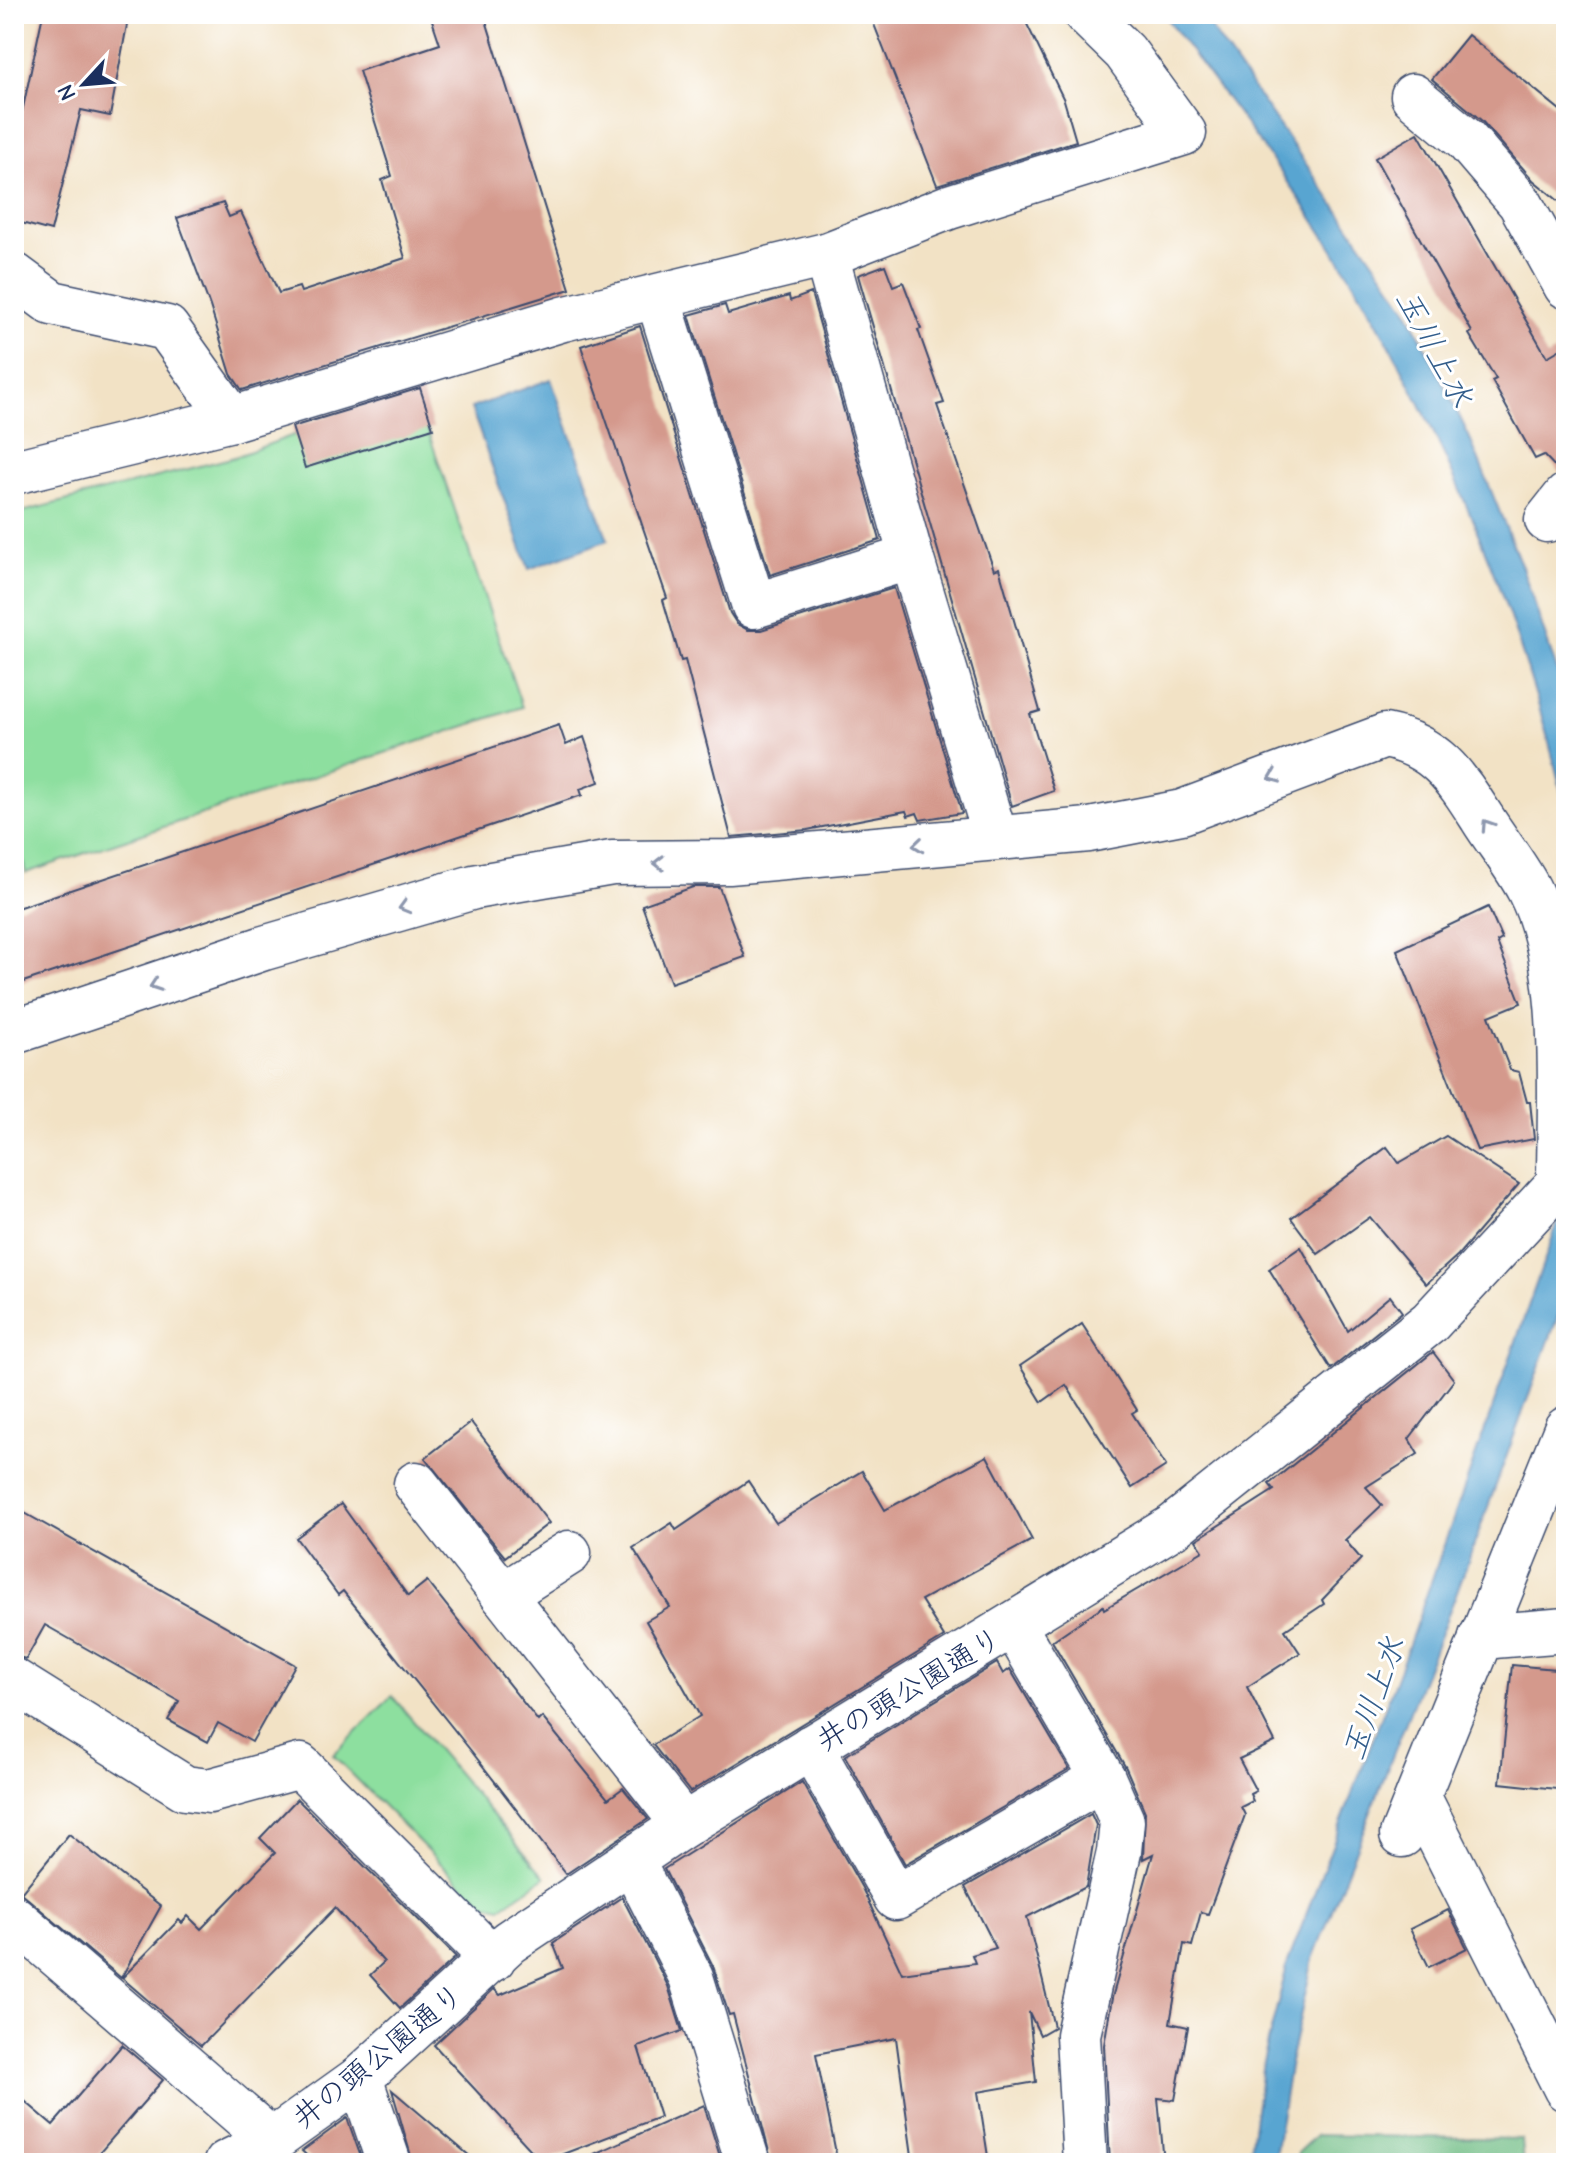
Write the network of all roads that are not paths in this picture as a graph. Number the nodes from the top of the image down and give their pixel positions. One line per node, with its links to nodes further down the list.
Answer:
1 (1086, 14): 3 (street)
2 (1413, 96): 5 (street)
3 (826, 255): 6 (street); 9 (street)
4 (14, 275): 7 (street)
5 (1566, 286)
6 (658, 298): 7 (street); 9 (street)
7 (232, 419): 8 (street)
8 (14, 472)
9 (911, 557): 10 (street)
10 (995, 836): 11 (street, one-way to 11); 12 (street, one-way to 10)
11 (14, 1032)
12 (1562, 1183): 17 (street, 井の頭公園通り)
13 (1566, 1429): 19 (street)
14 (416, 1484): 16 (street)
15 (569, 1553): 16 (street)
16 (503, 1595): 23 (street)
17 (1014, 1626): 21 (street, 井の頭公園通り); 22 (street)
18 (1566, 1630): 19 (street)
19 (1481, 1637): 27 (street)
20 (14, 1681): 26 (street)
21 (811, 1747): 22 (street); 23 (street, 井の頭公園通り)
22 (1103, 1778): 34 (street)
23 (684, 1825): 24 (street, 井の頭公園通り)
24 (632, 1861): 26 (street, 井の頭公園通り); 33 (street)
25 (14, 1918): 30 (street)
26 (493, 1959): 28 (street, 井の頭公園通り)
27 (1547, 2014): 29 (street)
28 (360, 2078): 30 (street, 井の頭公園通り); 32 (street)
29 (1566, 2089)
30 (272, 2141): 31 (street, 井の頭公園通り)
31 (226, 2163)
32 (389, 2163)
33 (748, 2163)
34 (1085, 2163)

